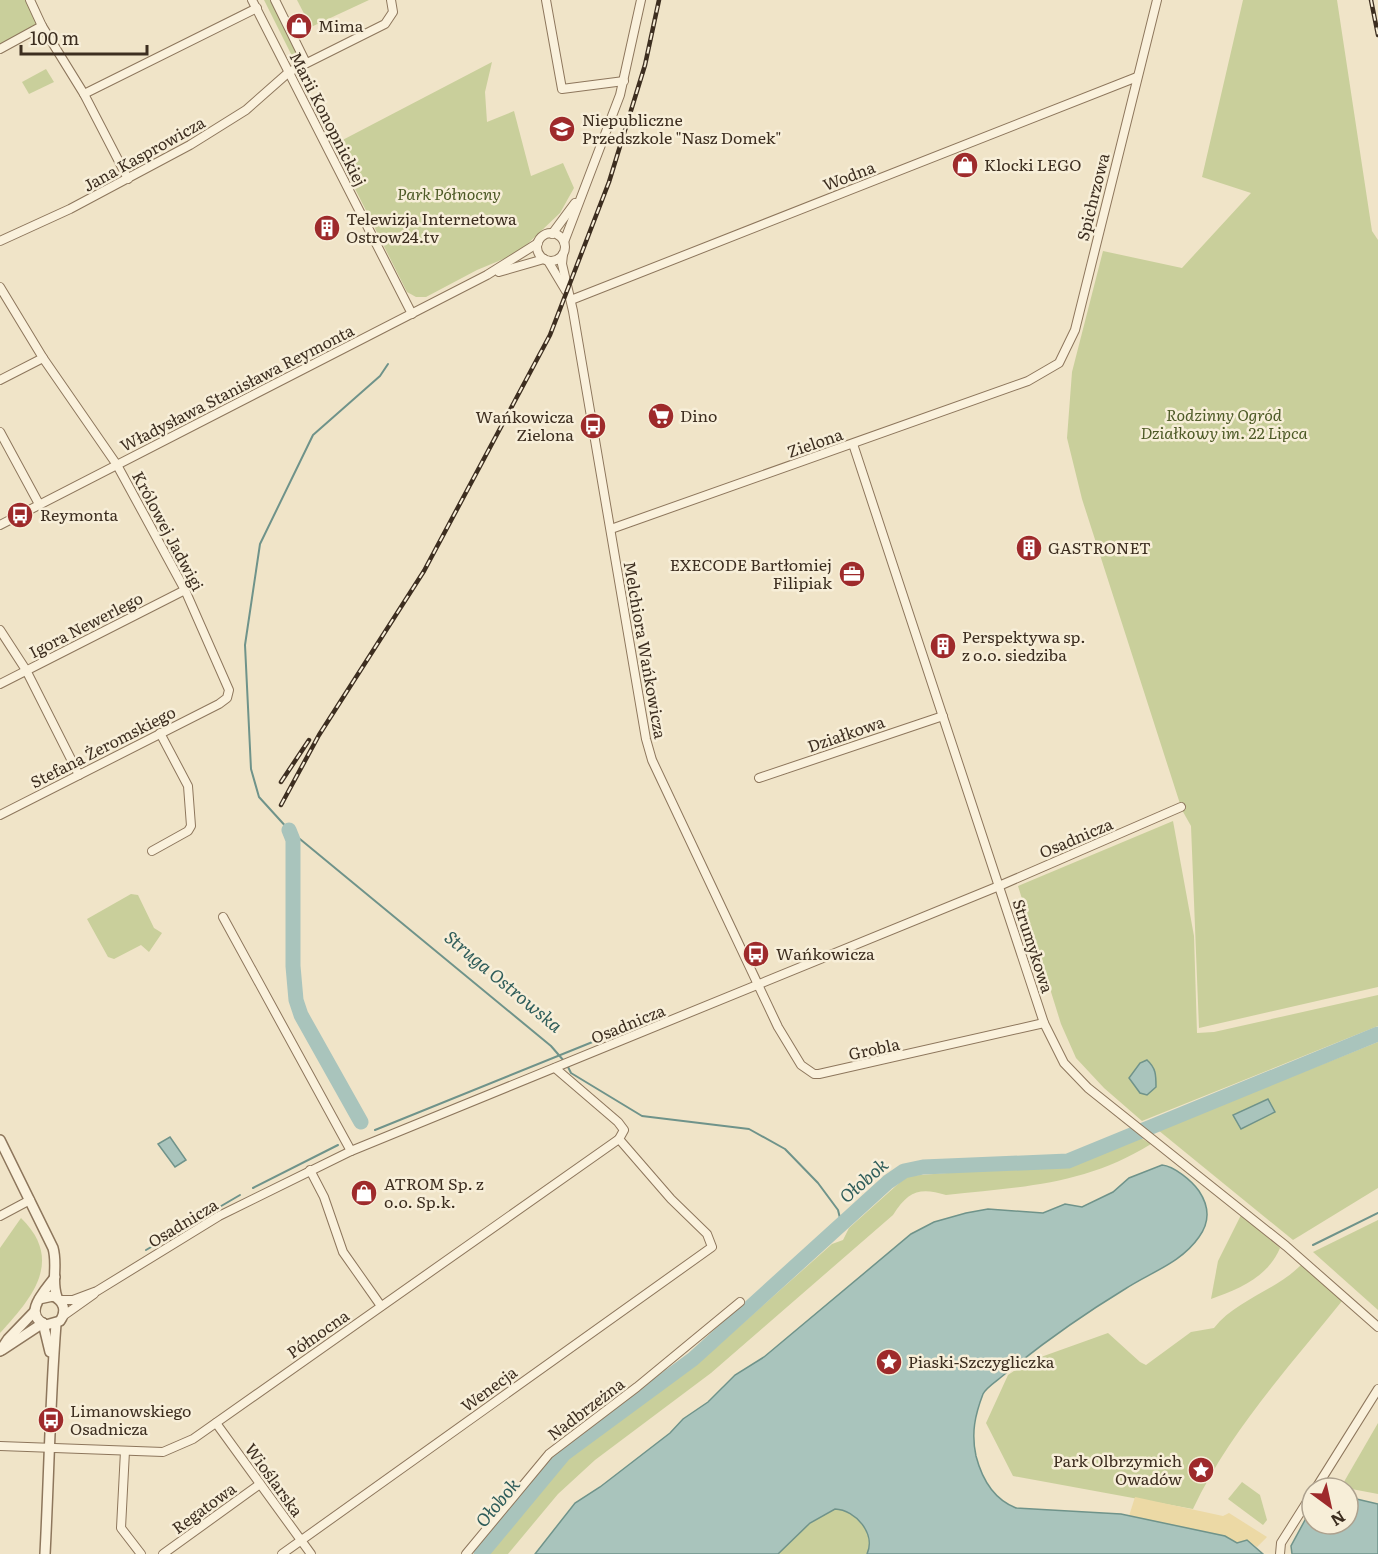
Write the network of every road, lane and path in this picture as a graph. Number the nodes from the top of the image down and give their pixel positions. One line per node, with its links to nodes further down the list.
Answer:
1 (30, 0): 8 (street)
2 (275, 0): 10 (street, Marii Konopnickiej)
3 (391, 0): 10 (street, Jana Kasprowicza)
4 (546, 0): 13 (street)
5 (641, 0): 13 (street)
6 (1157, 0): 12 (street, Spichrzowa)
7 (254, 4): 11 (street, Marii Konopnickiej); 14 (street)
8 (42, 26): 9 (street); 14 (street)
9 (0, 49)
10 (306, 63): 11 (street, Jana Kasprowicza)
11 (289, 72): 15 (street, Jana Kasprowicza); 26 (street, Marii Konopnickiej)
12 (1137, 77): 25 (street, Wodna); 29 (street, Spichrzowa)
13 (624, 81): 16 (street)
14 (84, 94): 15 (street)
15 (128, 179): 18 (street, Jana Kasprowicza)
16 (581, 194): 17 (street); 19 (street)
17 (552, 234): 19 (street); 20 (street)
18 (0, 241)
19 (564, 242): 21 (street)
20 (538, 243): 22 (street); 23 (street, Władysława Stanisława Reymonta)
21 (563, 254): 22 (street); 25 (street, Melchiora Wańkowicza)
22 (546, 260): 23 (street, Władysława Stanisława Reymonta); 25 (street, Melchiora Wańkowicza)
23 (487, 275): 26 (street, Władysława Stanisława Reymonta)
24 (0, 287): 27 (street, Królowej Jadwigi)
25 (571, 300): 35 (street, Melchiora Wańkowicza)
26 (412, 314): 32 (street, Władysława Stanisława Reymonta)
27 (43, 358): 28 (street); 32 (street, Królowej Jadwigi)
28 (0, 380)
29 (1028, 381): 31 (street, Zielona)
30 (0, 432): 33 (street)
31 (854, 444): 35 (street, Zielona); 41 (street, Strumykowa)
32 (117, 465): 33 (street, Władysława Stanisława Reymonta); 36 (street, Królowej Jadwigi)
33 (39, 504): 34 (street, Władysława Stanisława Reymonta)
34 (0, 525)
35 (611, 529): 50 (street, Melchiora Wańkowicza)
36 (185, 590): 38 (street, Igora Newerlego); 40 (street, Królowej Jadwigi)
37 (0, 630): 38 (street)
38 (26, 670): 39 (street, Igora Newerlego); 43 (street)
39 (0, 684)
40 (219, 704): 42 (street, Stefana Żeromskiego)
41 (943, 716): 44 (street, Działkowa); 48 (street, Strumykowa)
42 (160, 733): 43 (street, Stefana Żeromskiego); 47 (street)
43 (79, 775): 46 (street, Stefana Żeromskiego)
44 (759, 778)
45 (1181, 807): 48 (street, Osadnicza)
46 (0, 815)
47 (152, 851)
48 (999, 886): 50 (street, Osadnicza); 51 (street, Strumykowa)
49 (223, 916): 55 (street)
50 (758, 985): 51 (street, Grobla); 52 (street, Osadnicza)
51 (1044, 1023): 68 (street, Strumykowa)
52 (555, 1068): 53 (street); 55 (street, Osadnicza)
53 (619, 1139): 64 (street, Północna); 79 (street, Wenecja)
54 (0, 1140): 57 (street)
55 (351, 1151): 56 (street, Osadnicza)
56 (310, 1170): 60 (street, Osadnicza); 64 (street)
57 (30, 1200): 58 (street); 59 (street)
58 (0, 1216)
59 (55, 1276): 61 (street); 62 (street)
60 (97, 1291): 62 (street, Osadnicza); 66 (street, Osadnicza)
61 (39, 1299): 62 (street); 65 (street)
62 (59, 1299): 66 (street)
63 (740, 1302): 85 (street, Nadbrzeżna)
64 (381, 1306): 72 (street, Północna)
65 (34, 1312): 67 (street); 69 (street)
66 (59, 1320): 67 (street); 70 (street)
67 (43, 1323): 69 (street); 70 (street)
68 (1378, 1327)
69 (0, 1352)
70 (52, 1360): 74 (street)
71 (1378, 1389): 76 (street)
72 (216, 1423): 75 (street, Północna); 77 (street, Wioślarska)
73 (0, 1446): 74 (street, Północna)
74 (51, 1448): 75 (street, Północna); 80 (street)
75 (125, 1451): 81 (street)
76 (1324, 1476)
77 (260, 1484): 79 (street, Wioślarska); 82 (street, Regatowa)
78 (1300, 1513): 86 (street)
79 (301, 1540): 83 (street, Wenecja); 84 (street, Wioślarska)
80 (45, 1554)
81 (141, 1554)
82 (163, 1554)
83 (282, 1554)
84 (310, 1554)
85 (466, 1554)
86 (1280, 1554)

